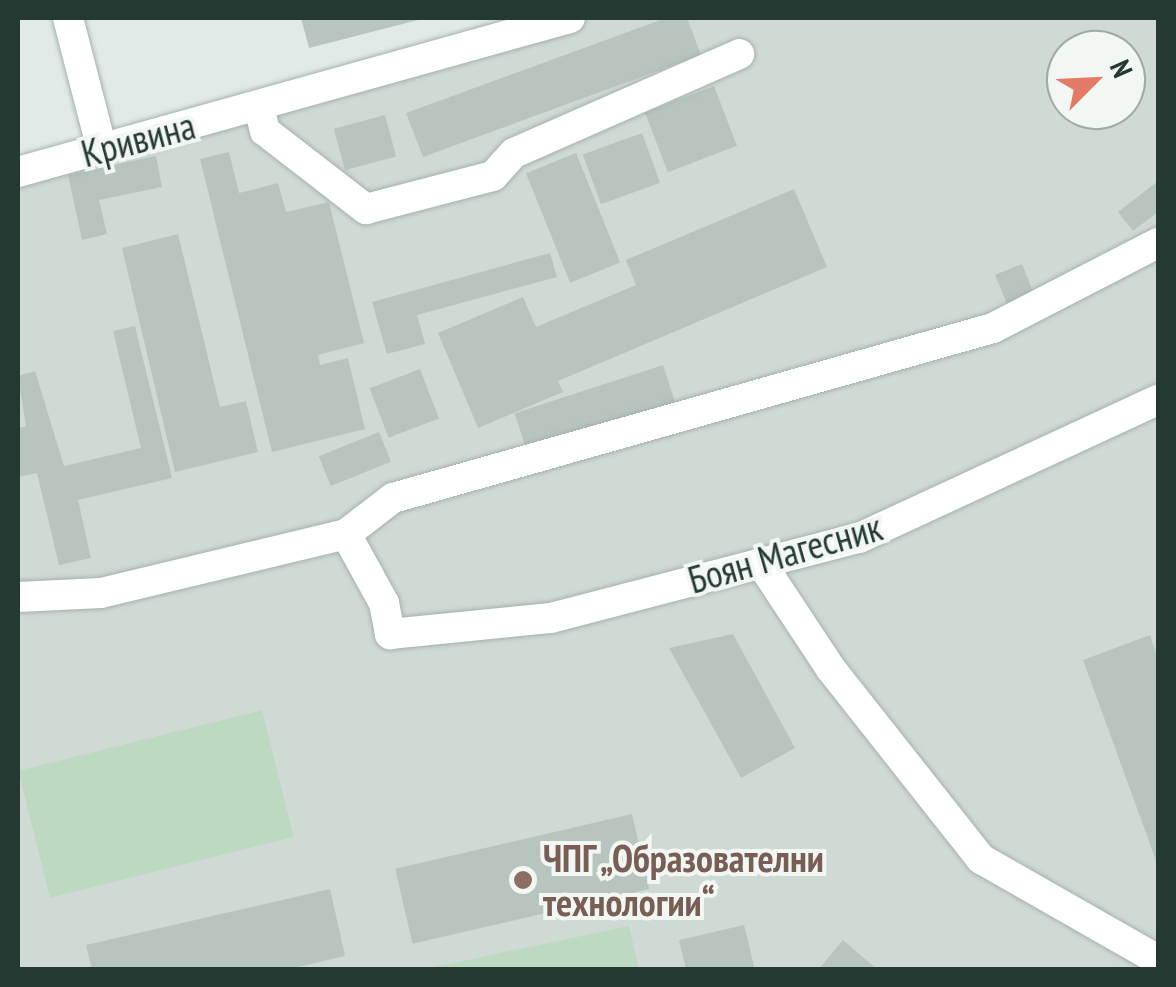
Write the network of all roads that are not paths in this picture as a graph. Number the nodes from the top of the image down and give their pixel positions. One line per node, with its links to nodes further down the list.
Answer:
1 (68, 18): 5 (street)
2 (570, 18): 4 (street, Кривина)
3 (739, 54): 4 (street)
4 (259, 108): 5 (street, Кривина)
5 (102, 149): 6 (street, Кривина)
6 (18, 172)
7 (1158, 243): 9 (street)
8 (1158, 400): 10 (street, Боян Магесник)
9 (346, 534): 10 (street, Боян Магесник); 11 (street)
10 (761, 563): 12 (street)
11 (18, 597)
12 (1158, 960)

